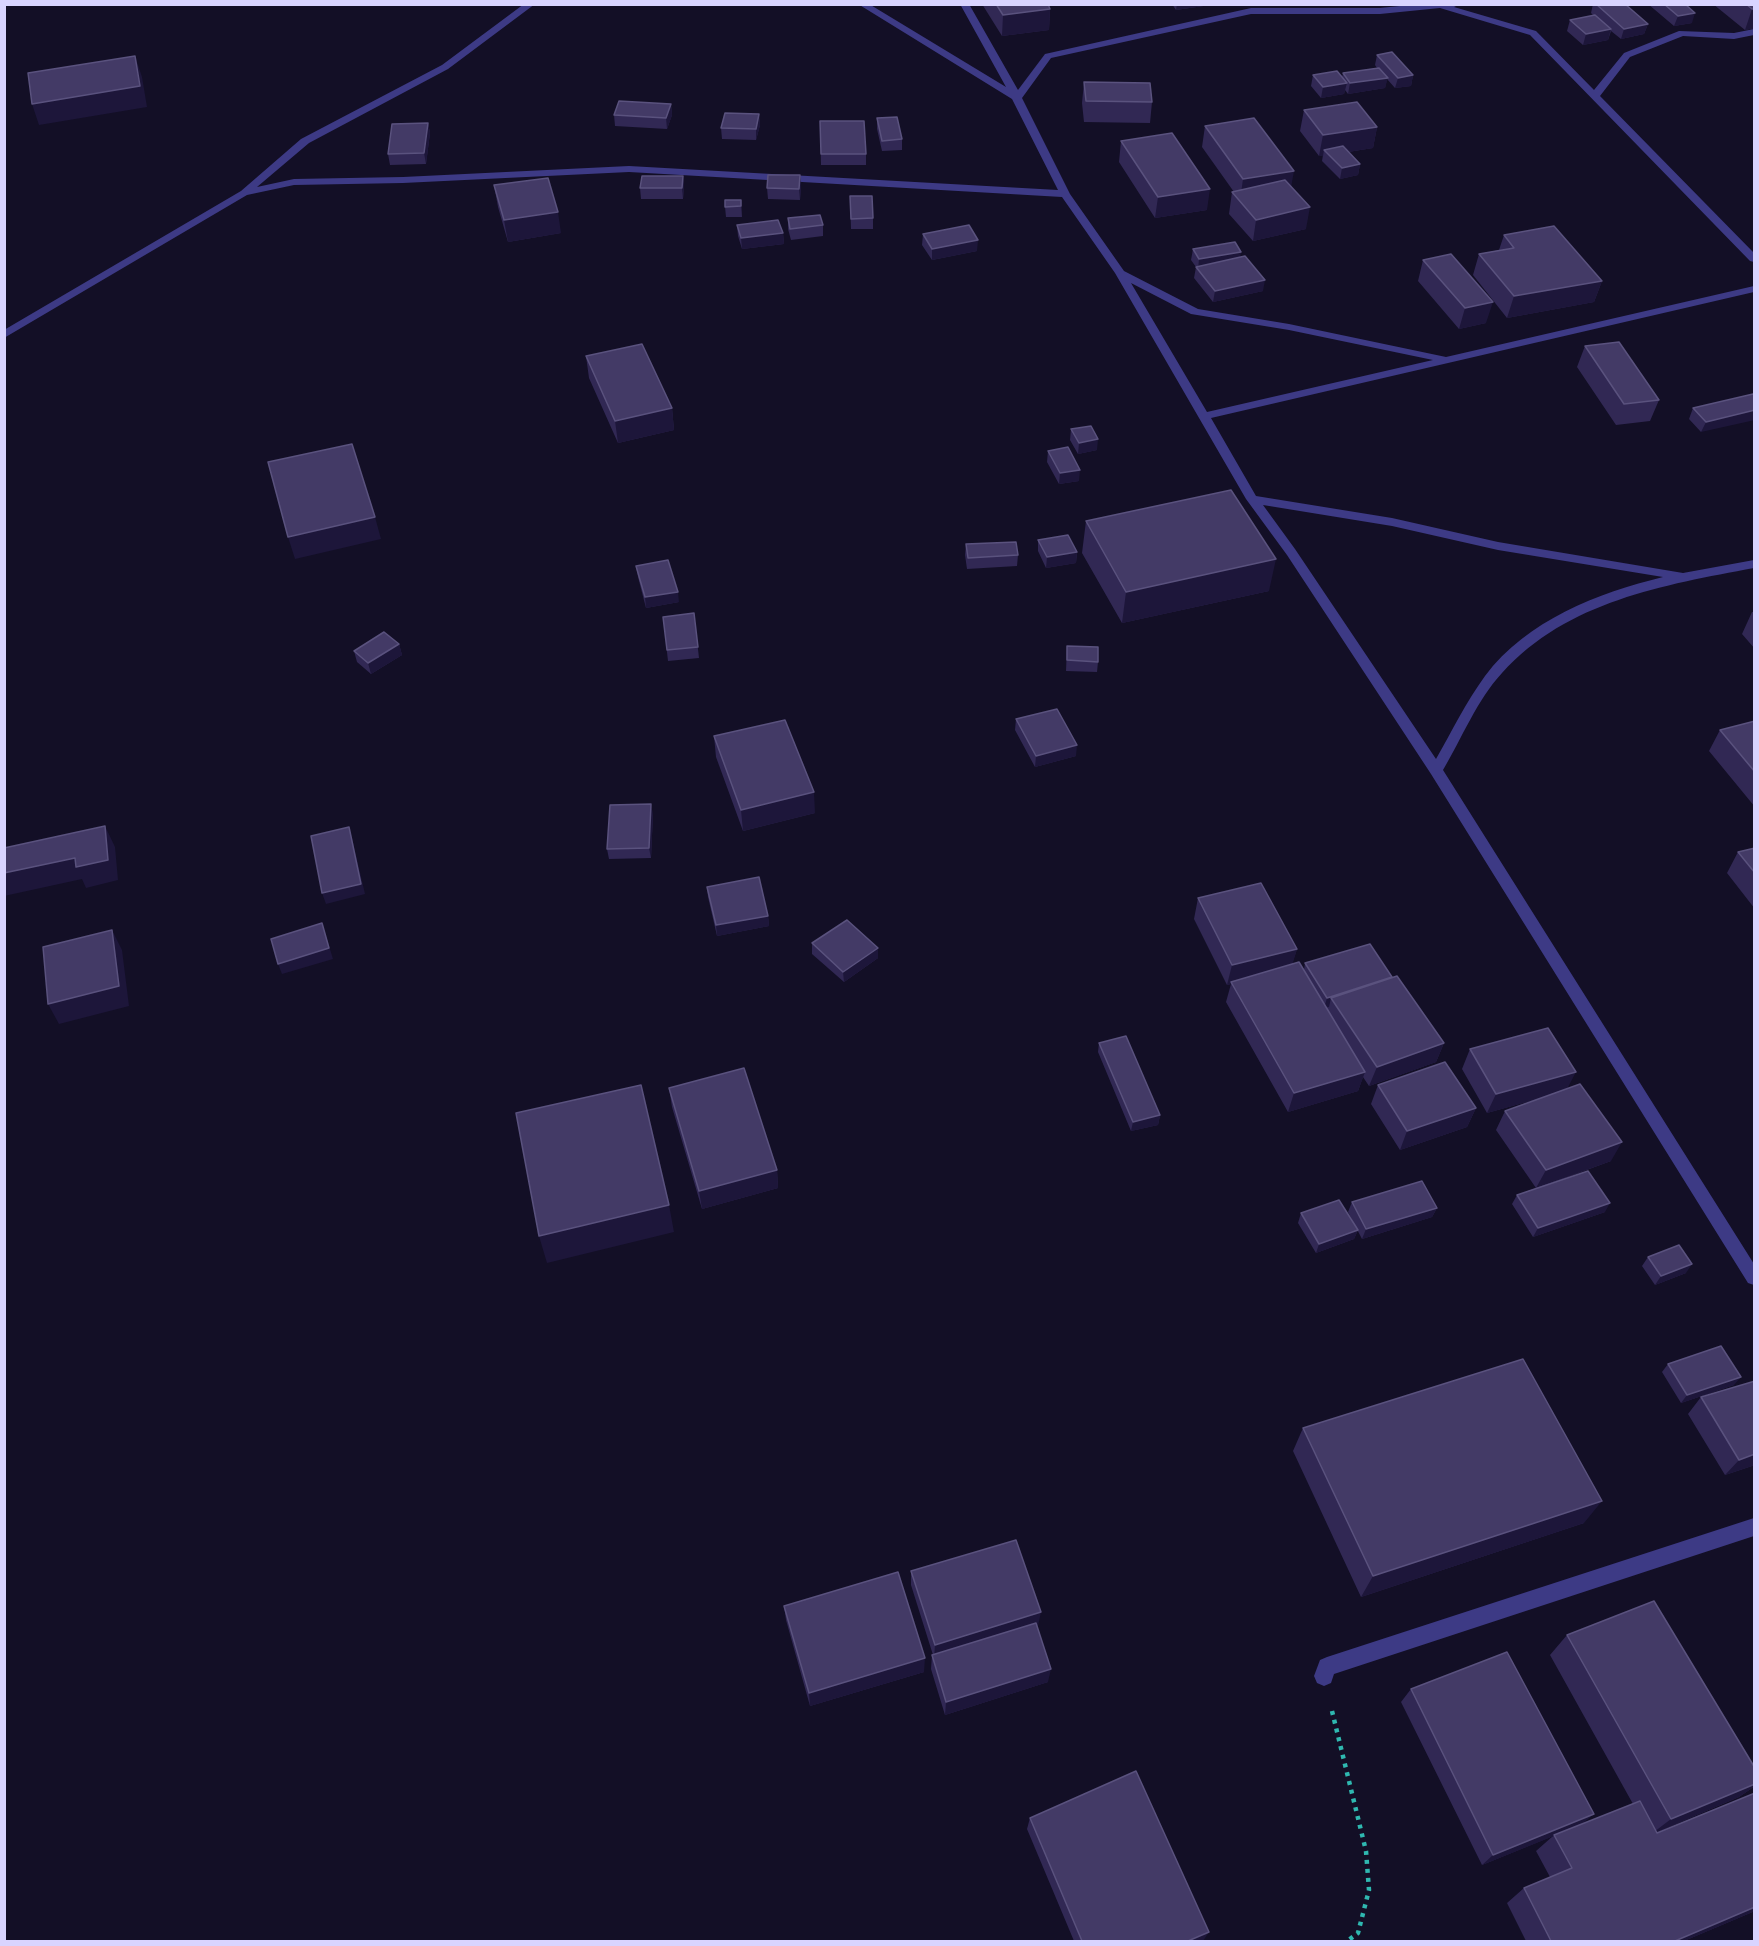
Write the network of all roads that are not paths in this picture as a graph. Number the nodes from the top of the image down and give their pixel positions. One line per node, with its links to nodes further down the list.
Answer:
1 (531, 4): 9 (street)
2 (862, 4): 8 (street)
3 (964, 4): 8 (street)
4 (1456, 4): 5 (street)
5 (1441, 6): 7 (street); 8 (street)
6 (1755, 32): 7 (street)
7 (1594, 97): 11 (street)
8 (1017, 98): 10 (street)
9 (244, 193): 10 (street); 14 (street)
10 (1065, 194): 12 (street)
11 (1755, 259)
12 (1119, 273): 15 (street); 16 (street)
13 (1755, 289): 15 (street)
14 (4, 335)
15 (1447, 360): 16 (street)
16 (1205, 416): 17 (street)
17 (1252, 499): 19 (street); 20 (street)
18 (1755, 564): 19 (street)
19 (1680, 576): 20 (street)
20 (1436, 770): 21 (street)
21 (1755, 1278)
22 (1755, 1527): 23 (street)
23 (1323, 1676)

